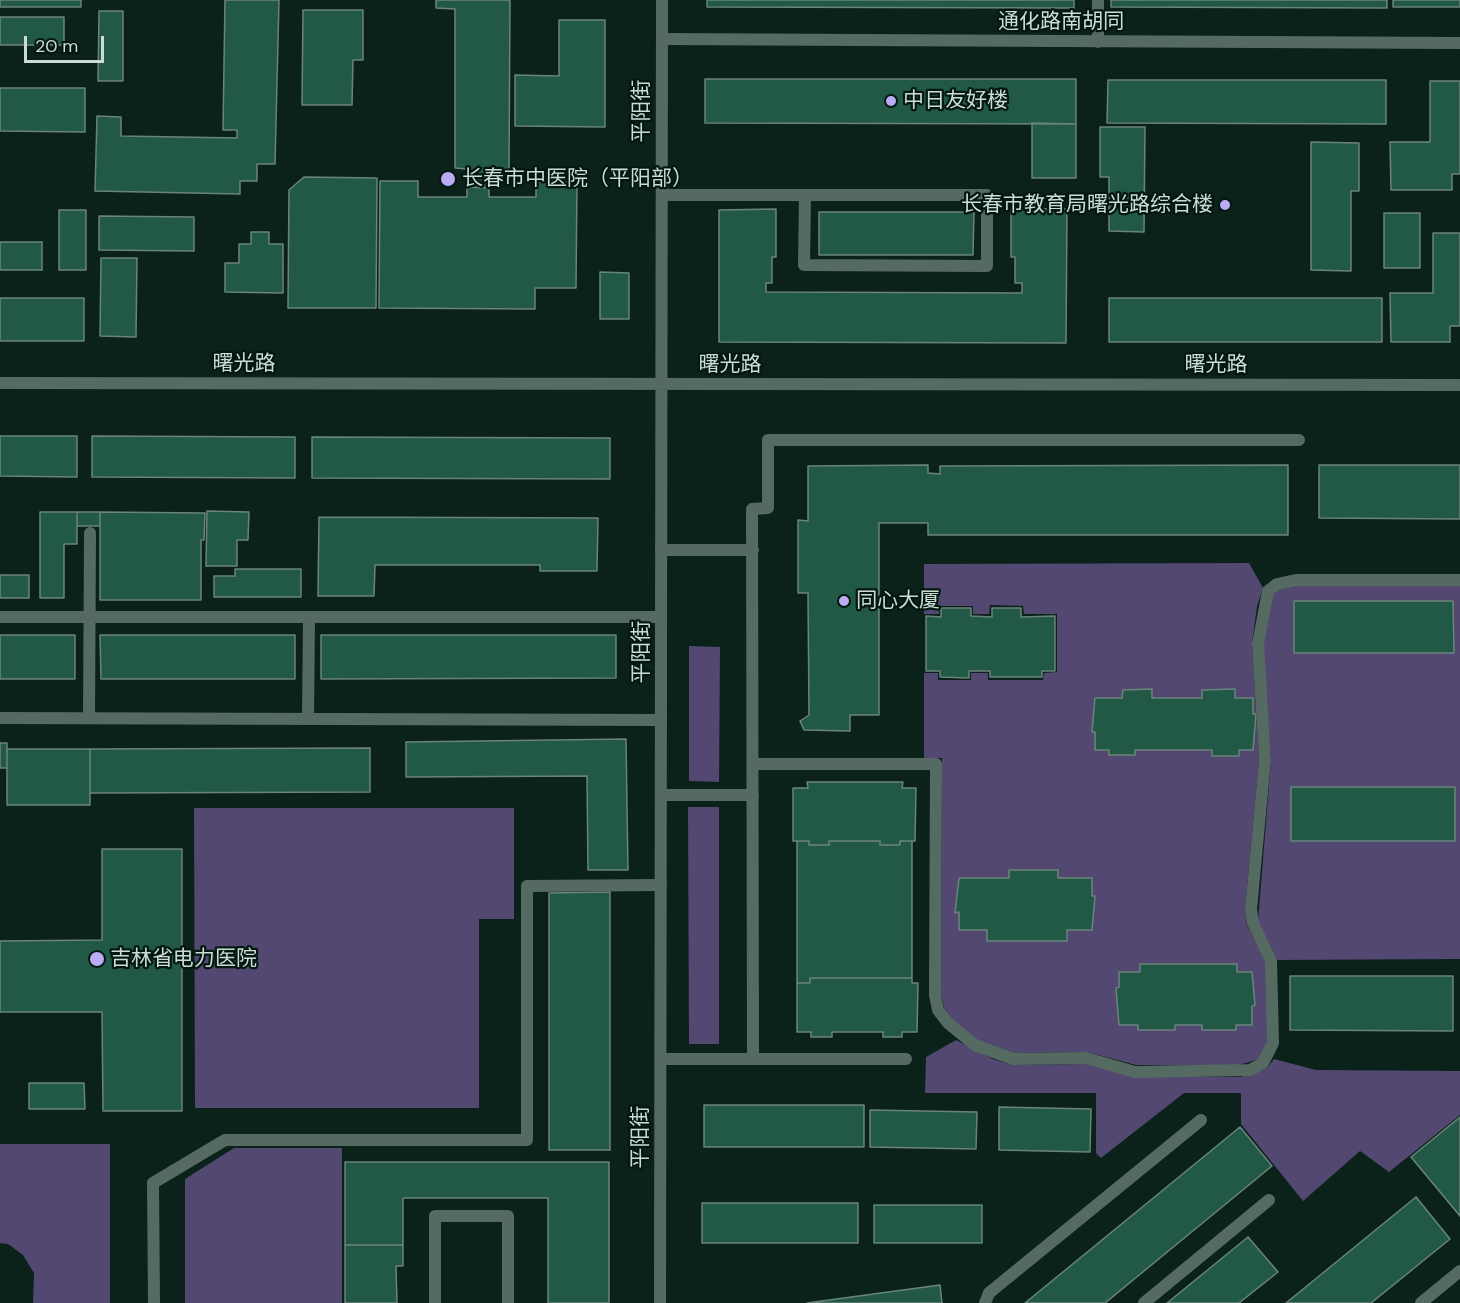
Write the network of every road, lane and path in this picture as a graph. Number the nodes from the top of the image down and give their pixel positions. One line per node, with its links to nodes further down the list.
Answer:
1 (662, 0): 3 (street, 平阳街)
2 (1098, 0): 4 (street)
3 (662, 39): 4 (street, 通化路南胡同); 6 (street, 平阳街)
4 (1098, 42): 5 (street, 通化路南胡同)
5 (1460, 43)
6 (662, 195): 7 (street); 9 (street, 平阳街)
7 (805, 195): 7 (street)
8 (0, 383): 9 (street, 曙光路)
9 (661, 384): 10 (street, 曙光路); 13 (street, 平阳街)
10 (1460, 385)
11 (1299, 440): 14 (street)
12 (90, 533): 17 (street)
13 (661, 550): 14 (street); 19 (street, 平阳街)
14 (753, 550): 24 (street)
15 (1460, 580): 24 (street)
16 (0, 617): 17 (street)
17 (89, 617): 18 (street); 21 (street)
18 (309, 617): 19 (street); 22 (street)
19 (661, 617): 23 (street, 平阳街)
20 (0, 718): 21 (street)
21 (89, 718): 22 (street)
22 (308, 719): 23 (street)
23 (661, 720): 25 (street, 平阳街)
24 (753, 764): 26 (street)
25 (661, 795): 26 (street); 27 (street, 平阳街)
26 (753, 795): 29 (street)
27 (661, 885): 28 (street, 平阳街); 34 (street)
28 (661, 1059): 29 (street); 37 (street, 平阳街)
29 (753, 1059): 30 (street)
30 (906, 1059)
31 (1201, 1120): 38 (street)
32 (1269, 1200): 39 (street)
33 (1460, 1271): 40 (street)
34 (154, 1303)
35 (435, 1303): 36 (street)
36 (508, 1303)
37 (660, 1303)
38 (985, 1303)
39 (1144, 1303)
40 (1420, 1303)

